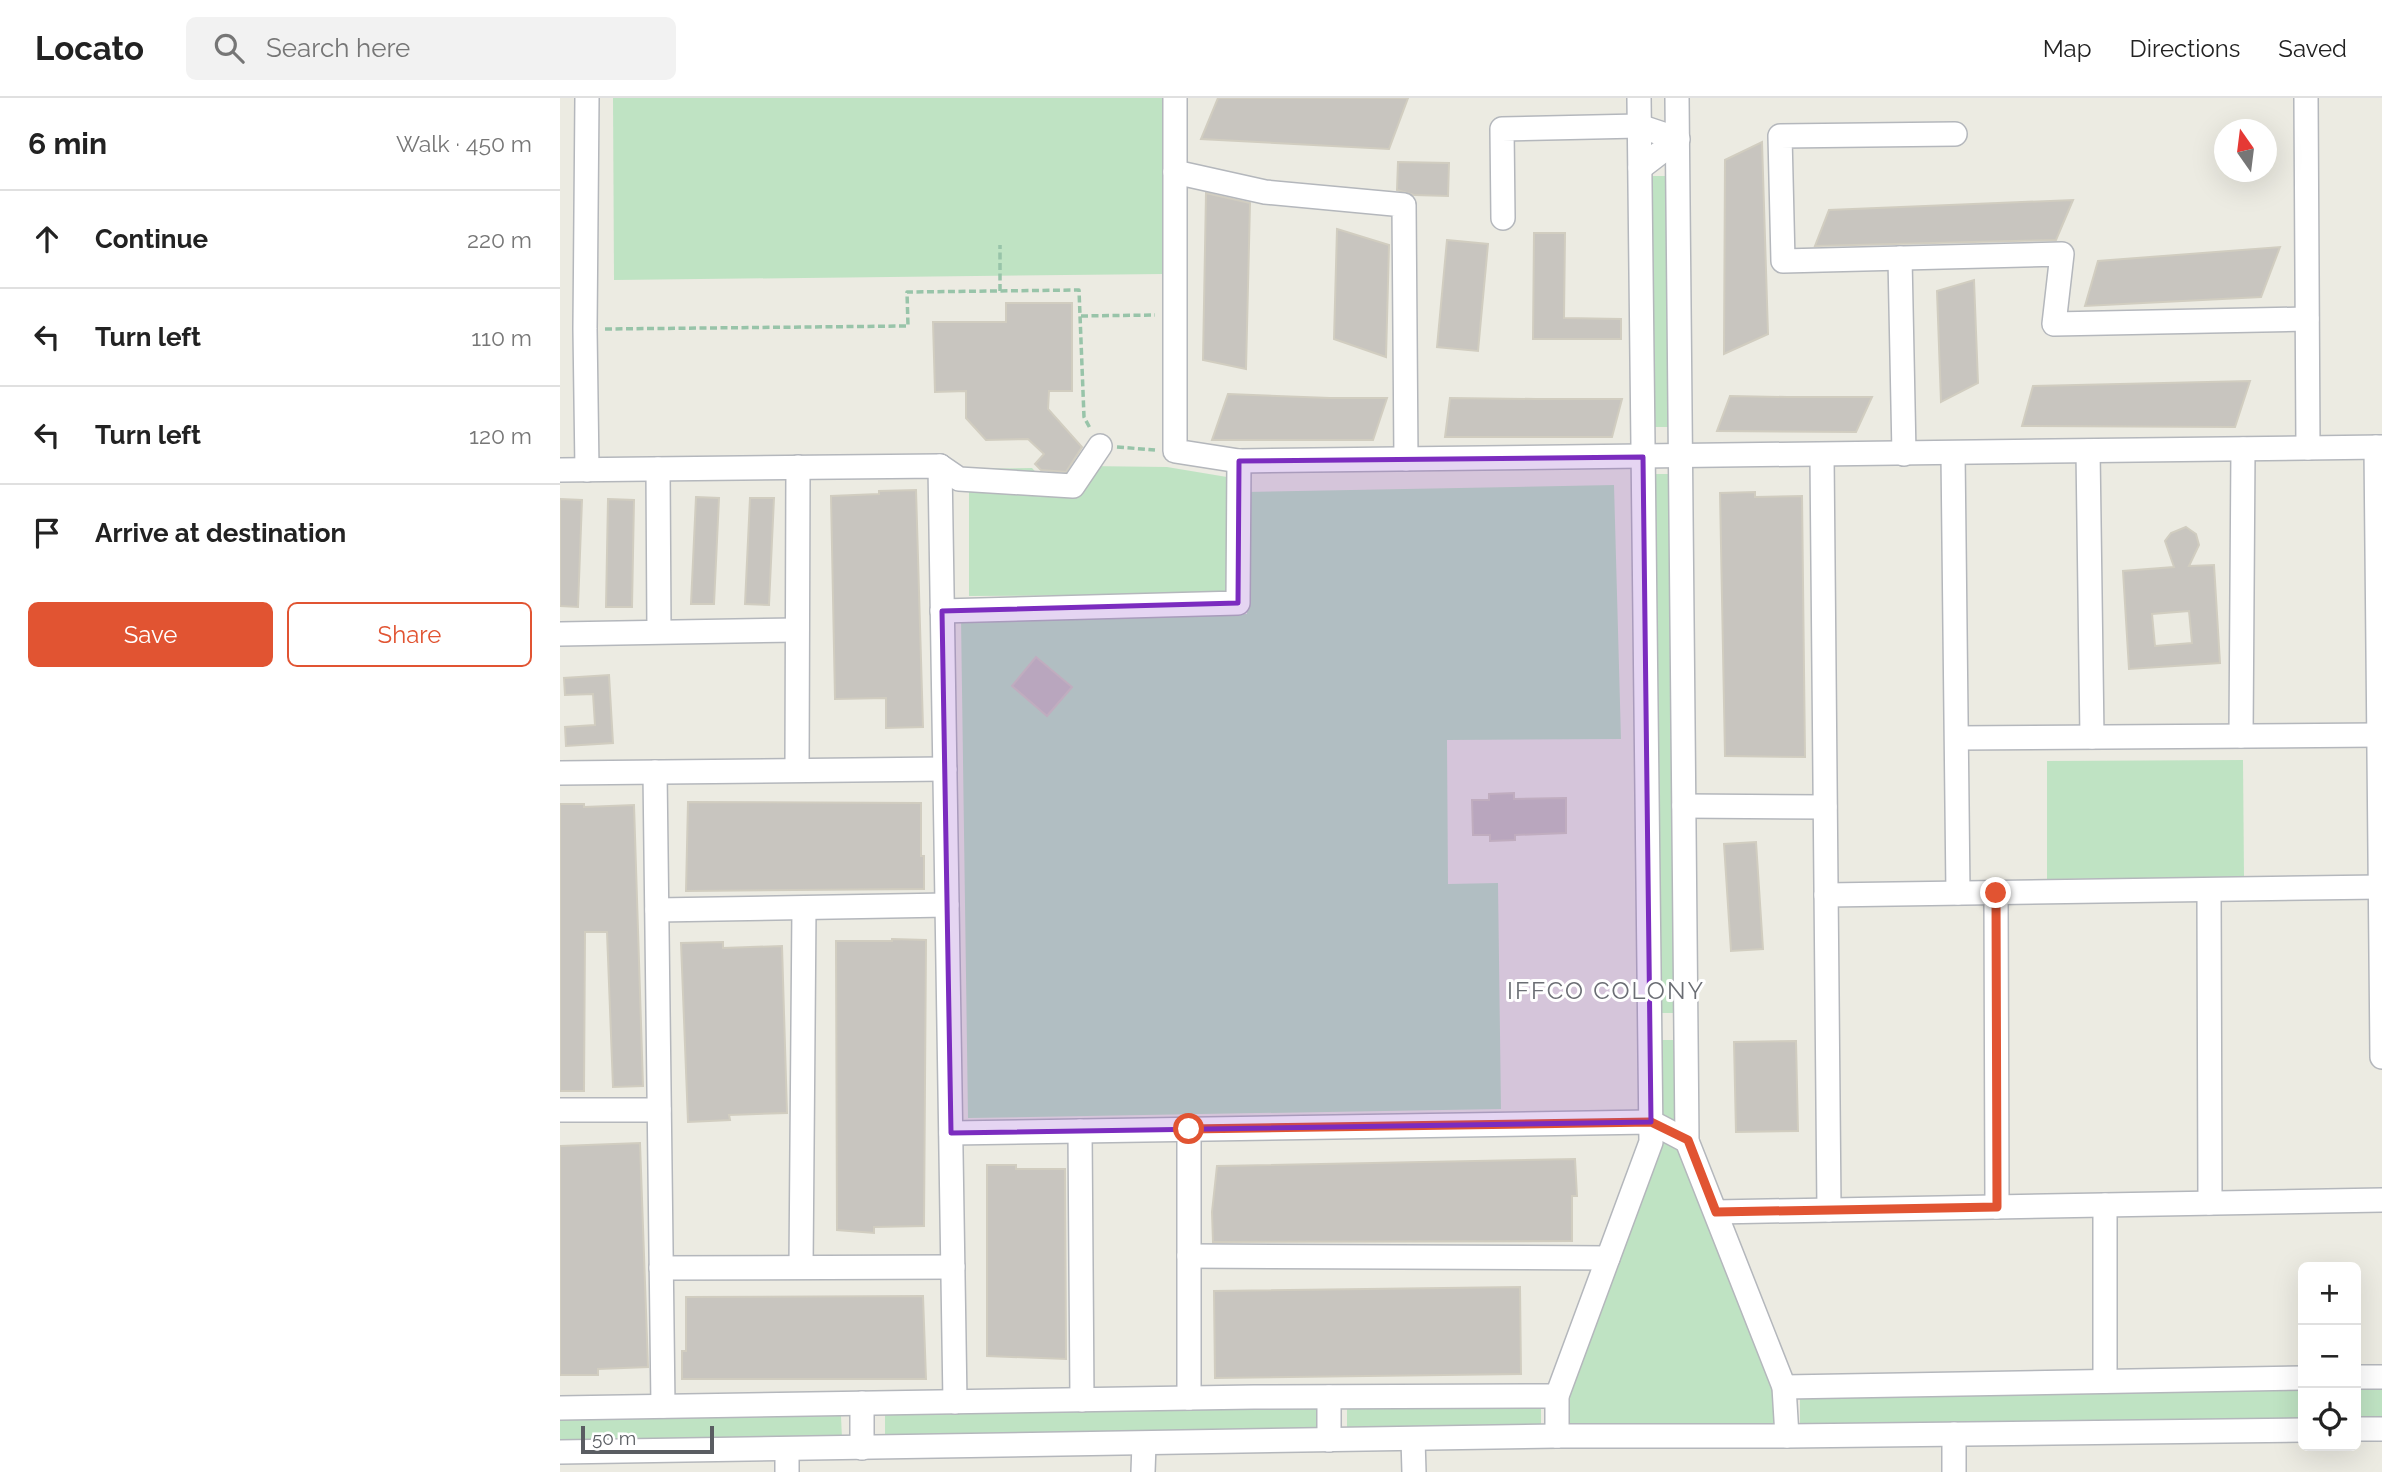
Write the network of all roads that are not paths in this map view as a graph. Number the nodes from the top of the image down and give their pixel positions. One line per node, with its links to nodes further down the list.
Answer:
1 (587, 98): 30 (street)
2 (1175, 98): 10 (street)
3 (1639, 98): 6 (street)
4 (1678, 98): 8 (street)
5 (2306, 98): 13 (street)
6 (1639, 126): 8 (street); 9 (street); 11 (street)
7 (1955, 134): 12 (street)
8 (1678, 139): 9 (street); 23 (street)
9 (1640, 168): 22 (street)
10 (1175, 172): 24 (street); 25 (street)
11 (1503, 218)
12 (1900, 258): 13 (street); 20 (street)
13 (2307, 319): 16 (street)
14 (1100, 446): 26 (street)
15 (2379, 447): 16 (street); 35 (street)
16 (2308, 448): 17 (street)
17 (2243, 449): 18 (street); 36 (street)
18 (2088, 451): 19 (street); 37 (street)
19 (1953, 453): 20 (street); 38 (street)
20 (1904, 454): 21 (street)
21 (1822, 455): 23 (street); 45 (street)
22 (1643, 457): 23 (street); 24 (street); 55 (street)
23 (1681, 457): 44 (street)
24 (1406, 459): 25 (street)
25 (1239, 461): 31 (street)
26 (940, 466): 27 (street); 31 (street)
27 (798, 467): 28 (street); 32 (street)
28 (658, 469): 30 (street); 33 (street)
29 (560, 470): 30 (street)
30 (587, 470)
31 (942, 611): 39 (street)
32 (797, 630): 33 (street); 40 (street)
33 (659, 631): 34 (street)
34 (560, 634)
35 (2379, 735): 36 (street); 43 (street)
36 (2241, 736): 37 (street)
37 (2092, 737): 38 (street)
38 (1956, 738): 48 (street)
39 (945, 769): 40 (street); 51 (street)
40 (797, 771): 41 (street)
41 (655, 772): 42 (street); 53 (street)
42 (560, 773)
43 (2381, 799): 46 (street)
44 (1684, 806): 45 (street); 54 (street)
45 (1825, 807): 50 (street)
46 (2380, 887): 47 (street); 56 (street)
47 (2209, 890): 49 (street); 65 (street)
48 (1958, 893): 49 (street); 50 (street)
49 (1996, 893): 67 (street)
50 (1826, 895): 68 (street)
51 (947, 905): 52 (street); 62 (street)
52 (804, 908): 53 (street); 72 (street)
53 (657, 910): 58 (street)
54 (1686, 1026): 55 (street); 63 (street)
55 (1650, 1027): 59 (street)
56 (2382, 1058)
57 (560, 1110): 58 (street)
58 (659, 1110): 74 (street)
59 (1651, 1122): 60 (street); 63 (street); 71 (street)
60 (1189, 1129): 61 (street); 70 (street)
61 (1080, 1131): 62 (street); 83 (street)
62 (951, 1133): 73 (street)
63 (1688, 1140): 69 (street)
64 (2382, 1200): 65 (street)
65 (2210, 1203): 66 (street)
66 (2105, 1205): 67 (street); 78 (street)
67 (1997, 1207): 68 (street)
68 (1829, 1210): 69 (street)
69 (1716, 1212): 79 (street)
70 (1189, 1256): 71 (street); 82 (street)
71 (1608, 1258): 80 (street)
72 (801, 1267): 73 (street); 74 (street)
73 (953, 1267): 84 (street)
74 (661, 1268): 86 (street)
75 (2361, 1377): 76 (street)
76 (2382, 1377)
77 (2298, 1378): 78 (street)
78 (2105, 1381): 79 (street)
79 (1784, 1387): 93 (street)
80 (1557, 1396): 81 (street); 92 (street)
81 (1329, 1397): 82 (street); 95 (street)
82 (1189, 1398): 83 (street)
83 (1082, 1400): 84 (street)
84 (955, 1402): 85 (street)
85 (862, 1403): 86 (street); 97 (street)
86 (663, 1406): 87 (street)
87 (560, 1408)
88 (2361, 1429): 89 (street)
89 (2382, 1429)
90 (2298, 1430): 91 (street)
91 (1954, 1434): 93 (street); 103 (street)
92 (1557, 1436): 93 (street); 94 (street)
93 (1787, 1436)
94 (1413, 1438): 95 (street); 102 (street)
95 (1329, 1440): 96 (street)
96 (1143, 1444): 97 (street); 101 (street)
97 (862, 1448): 98 (street)
98 (787, 1449): 99 (street); 100 (street)
99 (560, 1452)
100 (787, 1472)
101 (1143, 1472)
102 (1414, 1472)
103 (1954, 1472)

